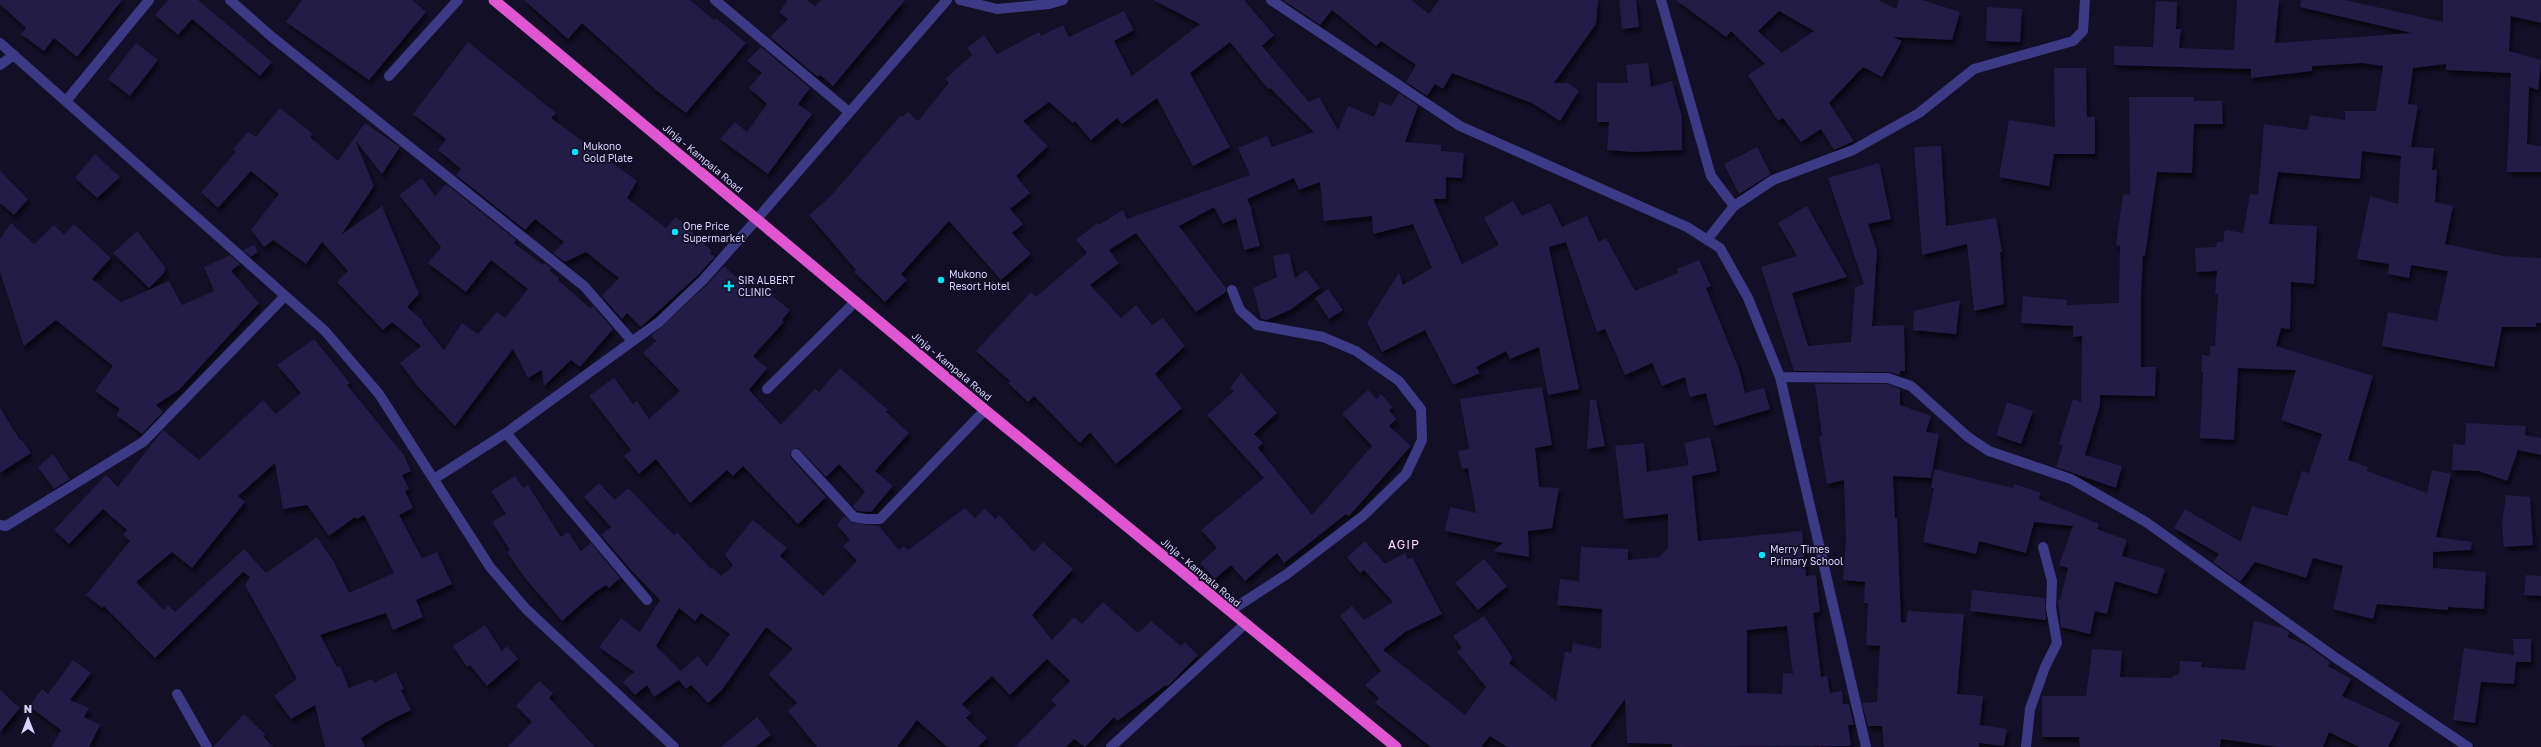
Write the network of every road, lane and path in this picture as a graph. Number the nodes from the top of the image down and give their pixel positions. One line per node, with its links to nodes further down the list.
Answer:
1 (149, 0): 16 (street)
2 (230, 0): 24 (street)
3 (458, 0): 15 (street)
4 (494, 0): 19 (highway, Jinja - Kampala Road)
5 (715, 0): 17 (street)
6 (947, 0): 17 (street)
7 (960, 0): 8 (street)
8 (1062, 0)
9 (1271, 0): 20 (street)
10 (1661, 0): 18 (street)
11 (2085, 0): 18 (street)
12 (0, 43): 13 (street)
13 (14, 55): 14 (street); 16 (street)
14 (0, 65)
15 (390, 76)
16 (66, 101): 22 (street)
17 (849, 112): 19 (street)
18 (1734, 206): 20 (street)
19 (757, 219): 23 (highway, Jinja - Kampala Road); 24 (street)
20 (1707, 240): 25 (street)
21 (1232, 290): 34 (street)
22 (285, 296): 30 (street); 31 (street)
23 (856, 301): 26 (street); 27 (highway, Jinja - Kampala Road)
24 (632, 341): 28 (street)
25 (1780, 377): 41 (street); 43 (street)
26 (767, 389)
27 (986, 410): 29 (street); 34 (highway, Jinja - Kampala Road)
28 (506, 433): 30 (street); 33 (street)
29 (796, 454)
30 (434, 480): 38 (street)
31 (0, 525)
32 (2043, 547): 42 (street)
33 (647, 600)
34 (1230, 611): 35 (highway, Jinja - Kampala Road)
35 (1245, 624): 39 (street); 40 (highway, Jinja - Kampala Road)
36 (177, 694): 37 (street)
37 (207, 747)
38 (674, 747)
39 (1111, 747)
40 (1396, 747)
41 (1866, 747)
42 (2026, 747)
43 (2468, 747)

